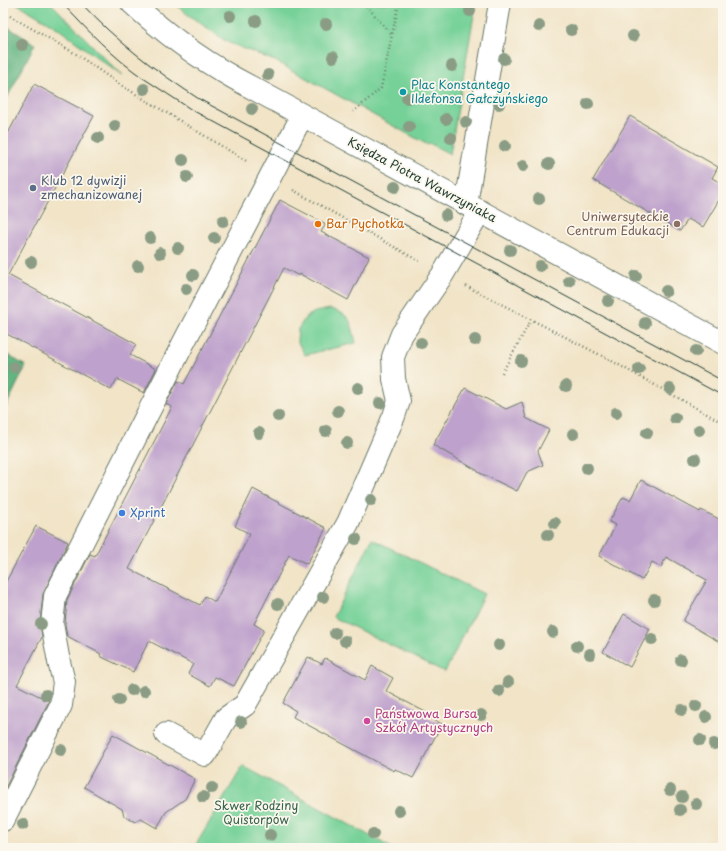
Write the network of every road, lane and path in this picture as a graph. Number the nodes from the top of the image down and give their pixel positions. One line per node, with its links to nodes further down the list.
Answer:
1 (132, 3): 7 (street, Księdza Piotra Wawrzyniaka)
2 (364, 3): 6 (path)
3 (399, 3): 6 (path)
4 (500, 3): 10 (street)
5 (3, 12): 9 (path)
6 (392, 35): 8 (path)
7 (302, 116): 9 (street); 10 (street, Księdza Piotra Wawrzyniaka)
8 (350, 118)
9 (270, 176): 11 (path); 17 (street)
10 (473, 208): 11 (street); 13 (street, Księdza Piotra Wawrzyniaka)
11 (444, 274): 12 (path); 16 (street)
12 (531, 320): 14 (path); 15 (path)
13 (723, 343)
14 (502, 373)
15 (723, 423)
16 (166, 734)
17 (3, 820)

